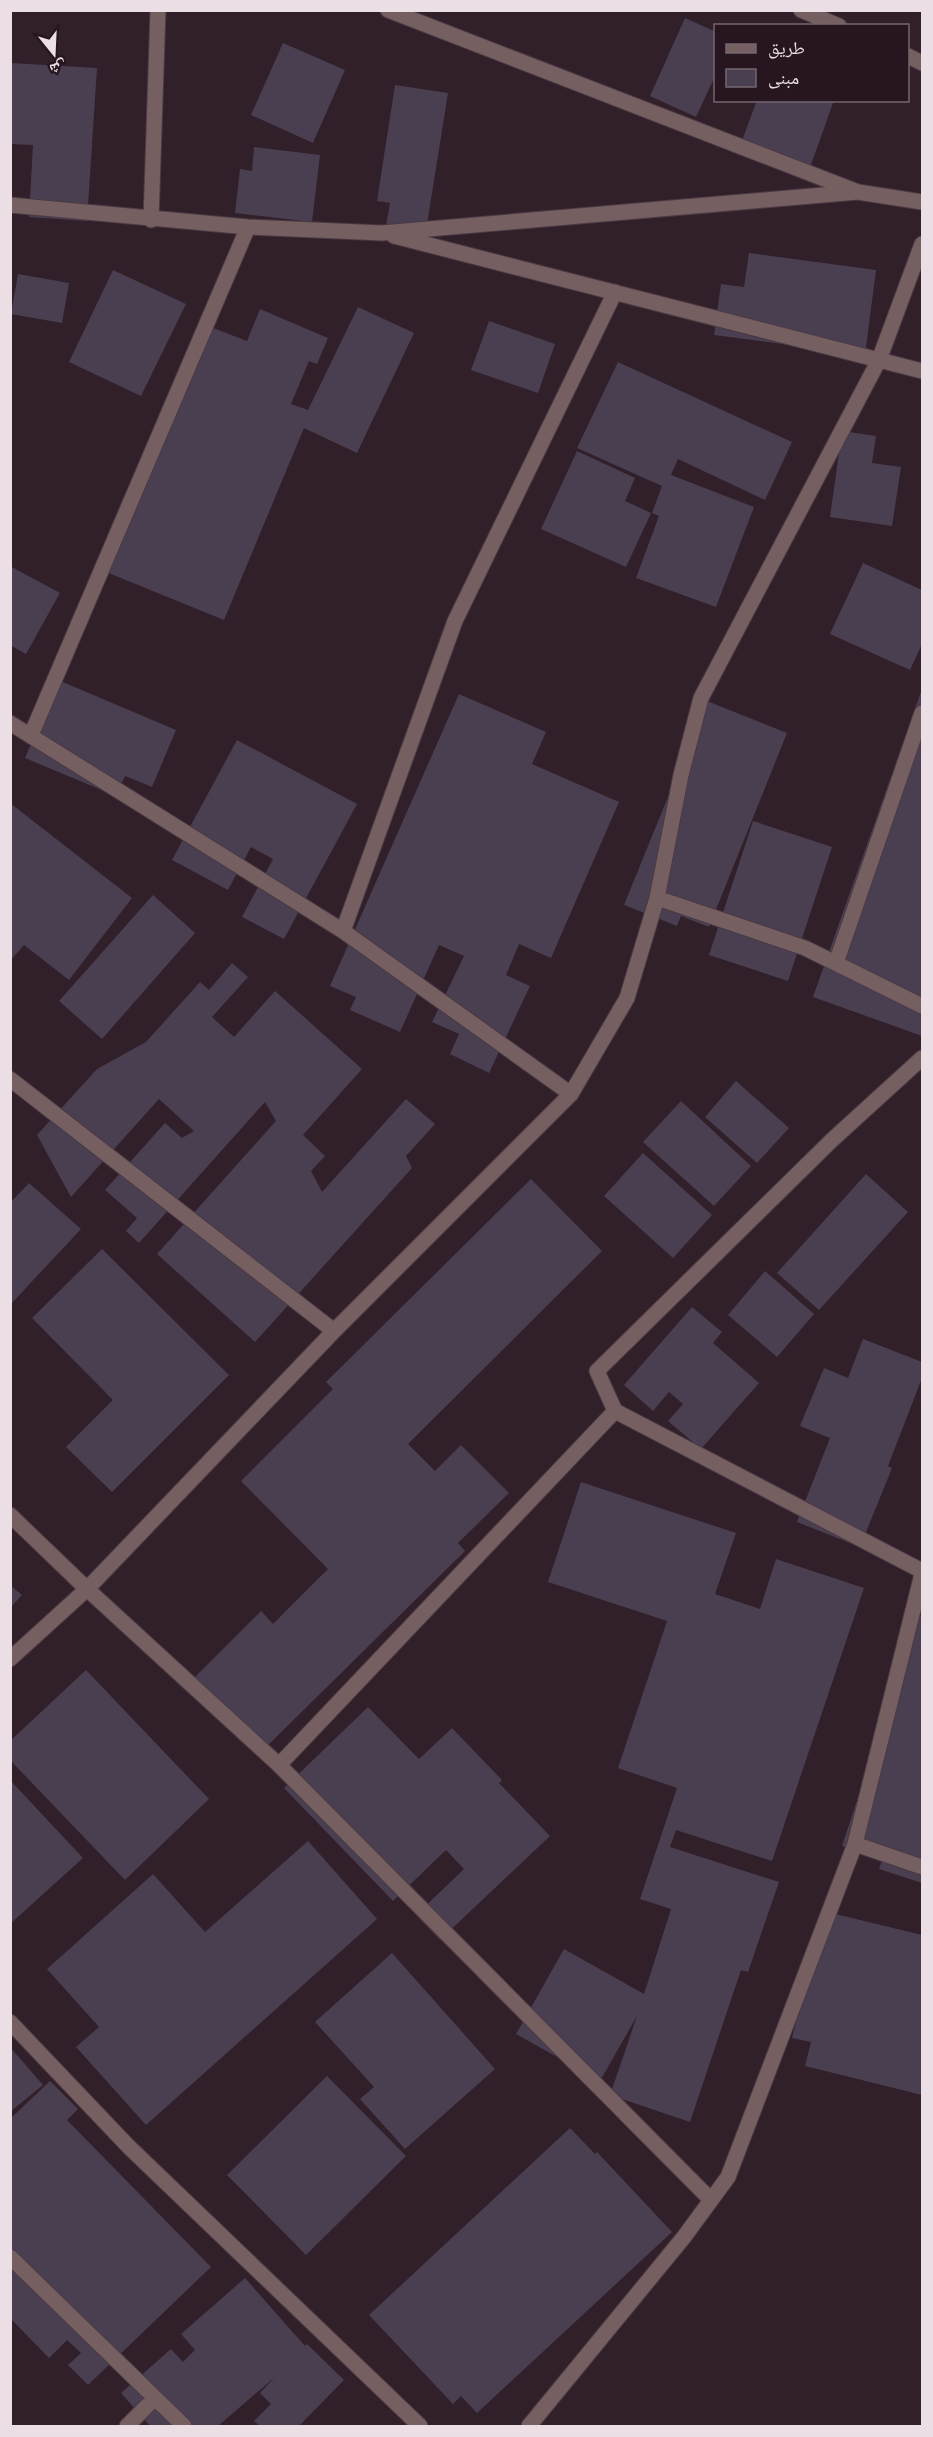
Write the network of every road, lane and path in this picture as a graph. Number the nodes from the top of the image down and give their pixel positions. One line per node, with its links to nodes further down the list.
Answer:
1 (158, 10): 8 (street)
2 (388, 10): 5 (street)
3 (801, 10): 4 (street)
4 (834, 24)
5 (858, 192): 6 (street); 10 (street)
6 (922, 202)
7 (10, 206): 8 (street)
8 (151, 220): 9 (street)
9 (248, 227): 10 (street); 17 (street)
10 (382, 233): 12 (street)
11 (922, 244): 13 (street)
12 (615, 292): 13 (street); 19 (street)
13 (879, 360): 14 (street); 18 (street)
14 (922, 371)
15 (922, 713): 20 (street)
16 (10, 723): 17 (street)
17 (31, 735): 19 (street)
18 (657, 898): 20 (street); 24 (street)
19 (343, 931): 24 (street)
20 (836, 963): 21 (street)
21 (922, 1006)
22 (922, 1058): 26 (street)
23 (10, 1079): 25 (street)
24 (571, 1094): 25 (street)
25 (334, 1331): 29 (street)
26 (615, 1411): 28 (street); 31 (street)
27 (10, 1515): 29 (street)
28 (922, 1573): 32 (street)
29 (87, 1589): 30 (street); 31 (street)
30 (10, 1659)
31 (279, 1765): 35 (street)
32 (855, 1844): 33 (street); 35 (street)
33 (922, 1867)
34 (10, 2022): 40 (street)
35 (711, 2200): 41 (street)
36 (10, 2257): 37 (street)
37 (155, 2398): 38 (street); 39 (street)
38 (127, 2427)
39 (184, 2427)
40 (420, 2427)
41 (529, 2427)

